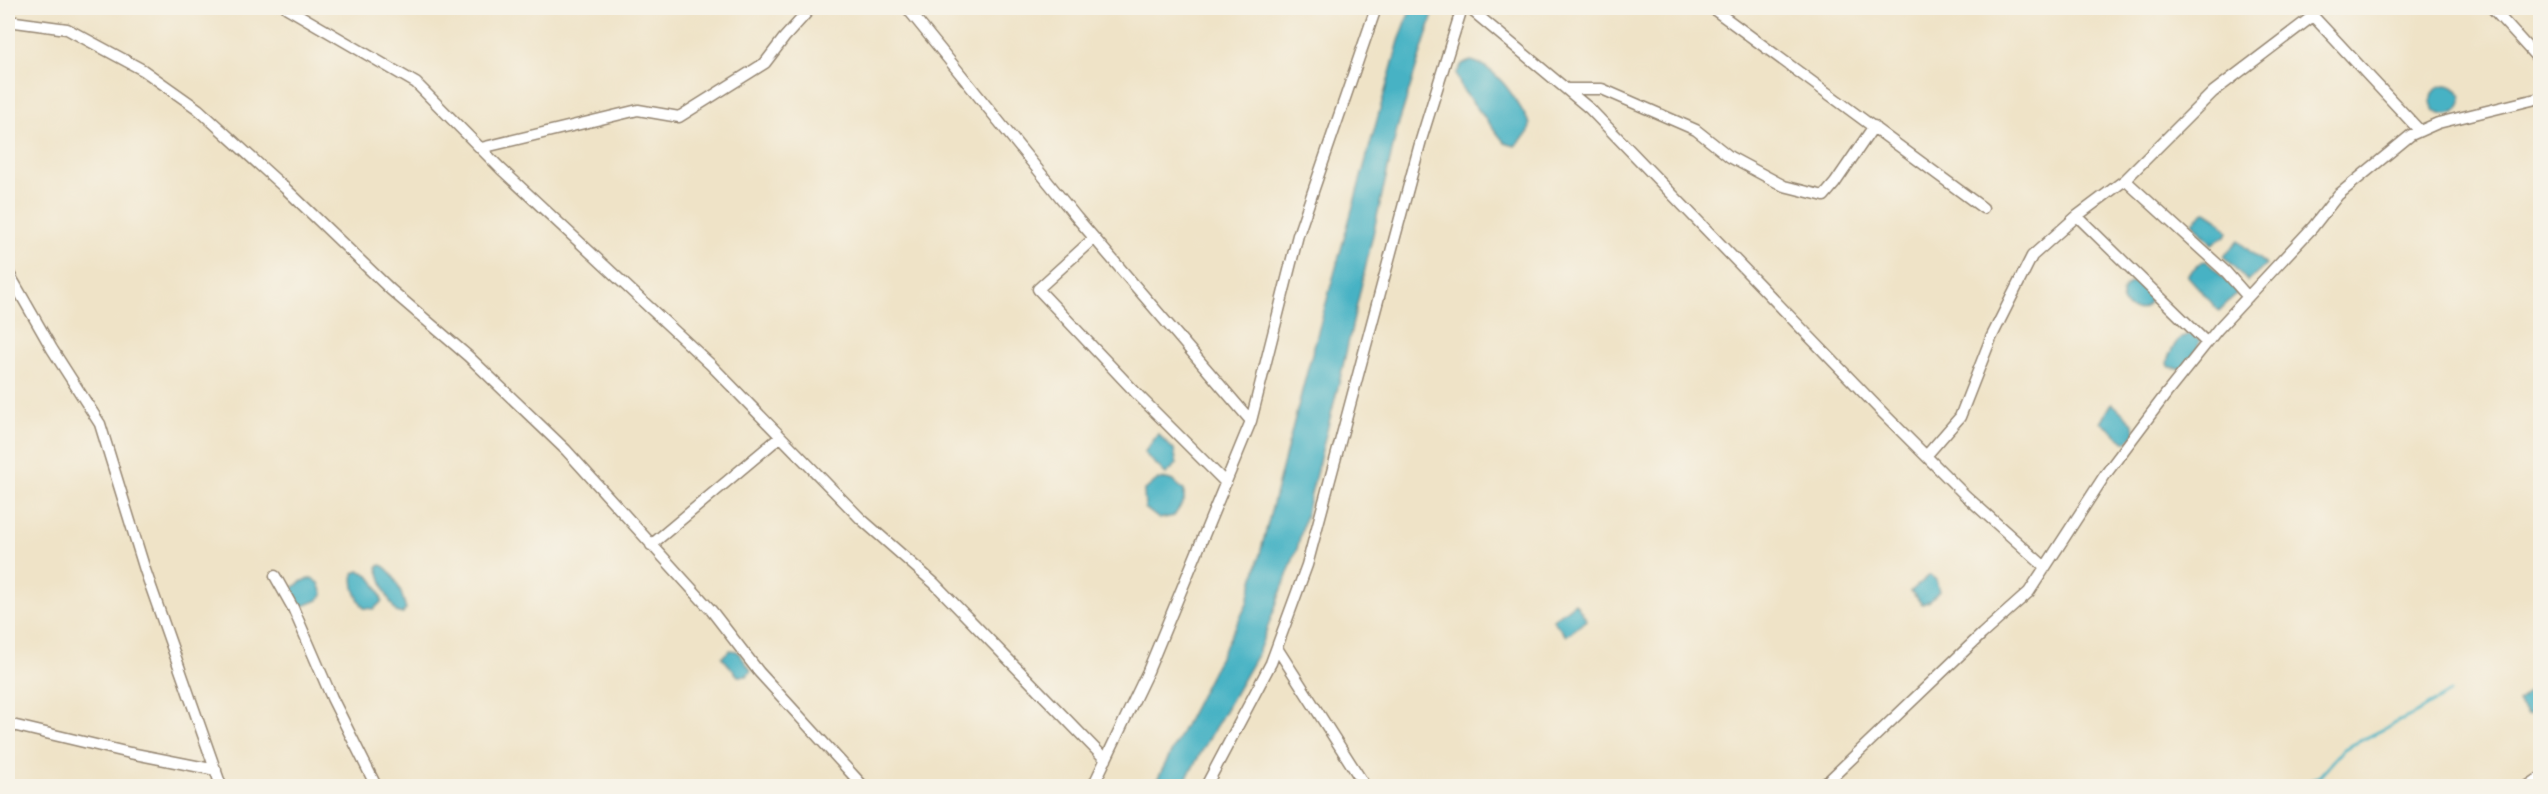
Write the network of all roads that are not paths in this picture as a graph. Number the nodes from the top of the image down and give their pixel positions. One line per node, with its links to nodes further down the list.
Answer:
1 (287, 8): 15 (street)
2 (811, 8): 15 (street)
3 (907, 8): 19 (street)
4 (1376, 8): 23 (street)
5 (1462, 8): 30 (street)
6 (1469, 8): 11 (street)
7 (1712, 8): 13 (street)
8 (2492, 8): 10 (street)
9 (8, 21): 27 (street)
10 (2541, 61)
11 (1566, 89): 13 (street); 25 (street)
12 (2541, 98): 14 (street)
13 (1874, 126): 17 (street)
14 (2420, 131): 16 (street); 21 (street)
15 (481, 148): 24 (street)
16 (2125, 180): 18 (street); 21 (street)
17 (1983, 207)
18 (2077, 216): 22 (street); 25 (street)
19 (1094, 238): 23 (street); 26 (street)
20 (8, 272): 33 (street)
21 (2248, 297): 22 (street)
22 (2207, 343): 28 (street)
23 (1251, 421): 26 (street)
24 (780, 436): 27 (street); 32 (street)
25 (1926, 456): 28 (street)
26 (1226, 483): 32 (street)
27 (651, 545): 37 (street)
28 (2045, 567): 41 (street)
29 (275, 576): 36 (street)
30 (1276, 648): 39 (street); 40 (street)
31 (8, 724): 33 (street)
32 (1106, 760): 38 (street)
33 (216, 770): 35 (street)
34 (2541, 778): 42 (street)
35 (221, 786)
36 (376, 786)
37 (863, 786)
38 (1093, 786)
39 (1206, 786)
40 (1365, 786)
41 (1824, 786)
42 (2528, 786)

